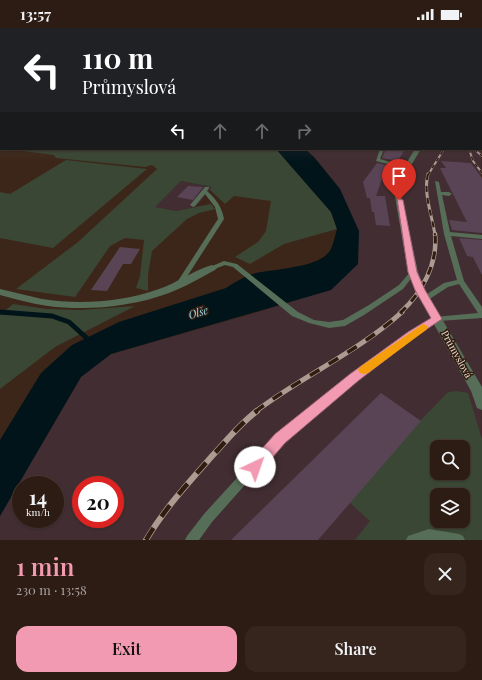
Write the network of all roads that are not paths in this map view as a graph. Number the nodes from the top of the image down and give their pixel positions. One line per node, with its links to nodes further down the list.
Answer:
1 (382, 150): 3 (lane)
2 (417, 150): 3 (street, Průmyslová)
3 (405, 168): 11 (street, Průmyslová)
4 (437, 182): 5 (lane)
5 (439, 193): 6 (lane); 8 (lane)
6 (449, 194)
7 (192, 205): 13 (lane)
8 (447, 234): 9 (lane); 12 (lane)
9 (482, 237)
10 (212, 268): 11 (lane); 13 (street)
11 (413, 272): 15 (street, Průmyslová)
12 (461, 281): 15 (lane); 16 (lane)
13 (179, 284): 14 (street)
14 (0, 292)
15 (425, 298): 17 (street, Průmyslová)
16 (482, 314): 17 (lane)
17 (437, 319): 18 (street, Průmyslová); 19 (lane)
18 (482, 404)
19 (191, 540)
20 (412, 540): 21 (lane)
21 (459, 540)

